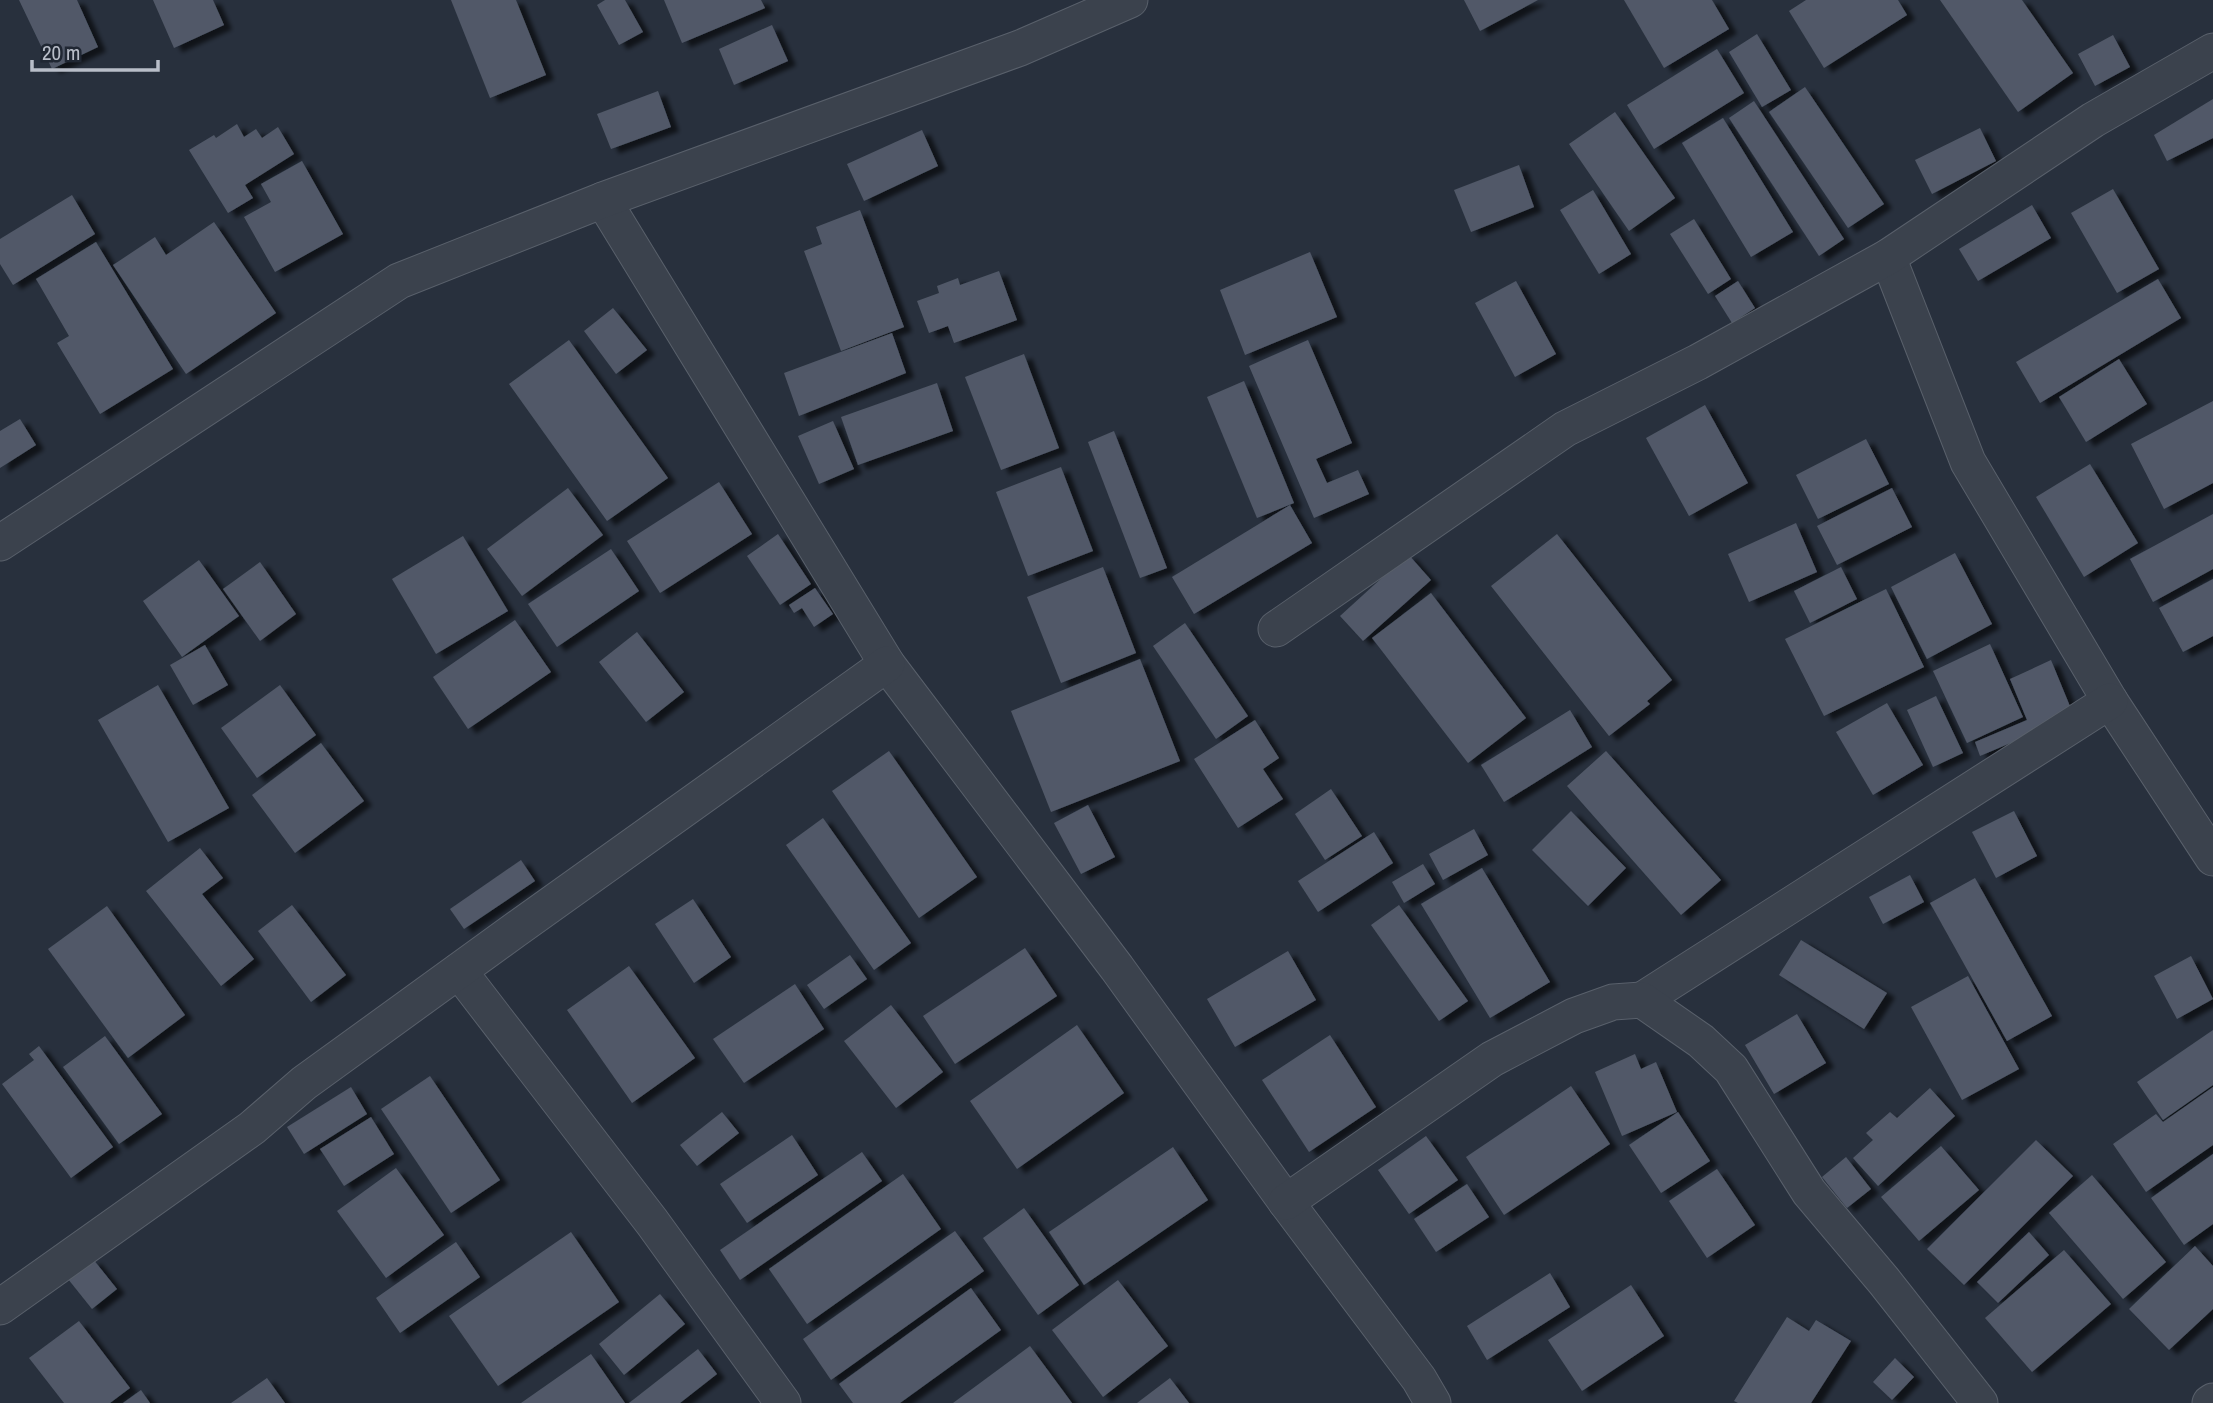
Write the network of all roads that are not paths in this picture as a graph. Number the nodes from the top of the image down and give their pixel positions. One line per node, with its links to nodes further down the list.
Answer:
1 (1130, 0): 3 (street)
2 (2213, 51): 4 (street)
3 (603, 200): 5 (street); 7 (street)
4 (1888, 257): 6 (street); 8 (street)
5 (0, 544)
6 (1276, 629)
7 (887, 664): 10 (street); 12 (street)
8 (2110, 701): 9 (street); 11 (street)
9 (2213, 858)
10 (459, 971): 13 (street); 14 (street)
11 (1642, 1000): 12 (street); 16 (street)
12 (1286, 1202): 15 (street)
13 (0, 1307)
14 (783, 1403)
15 (1433, 1403)
16 (1980, 1403)

